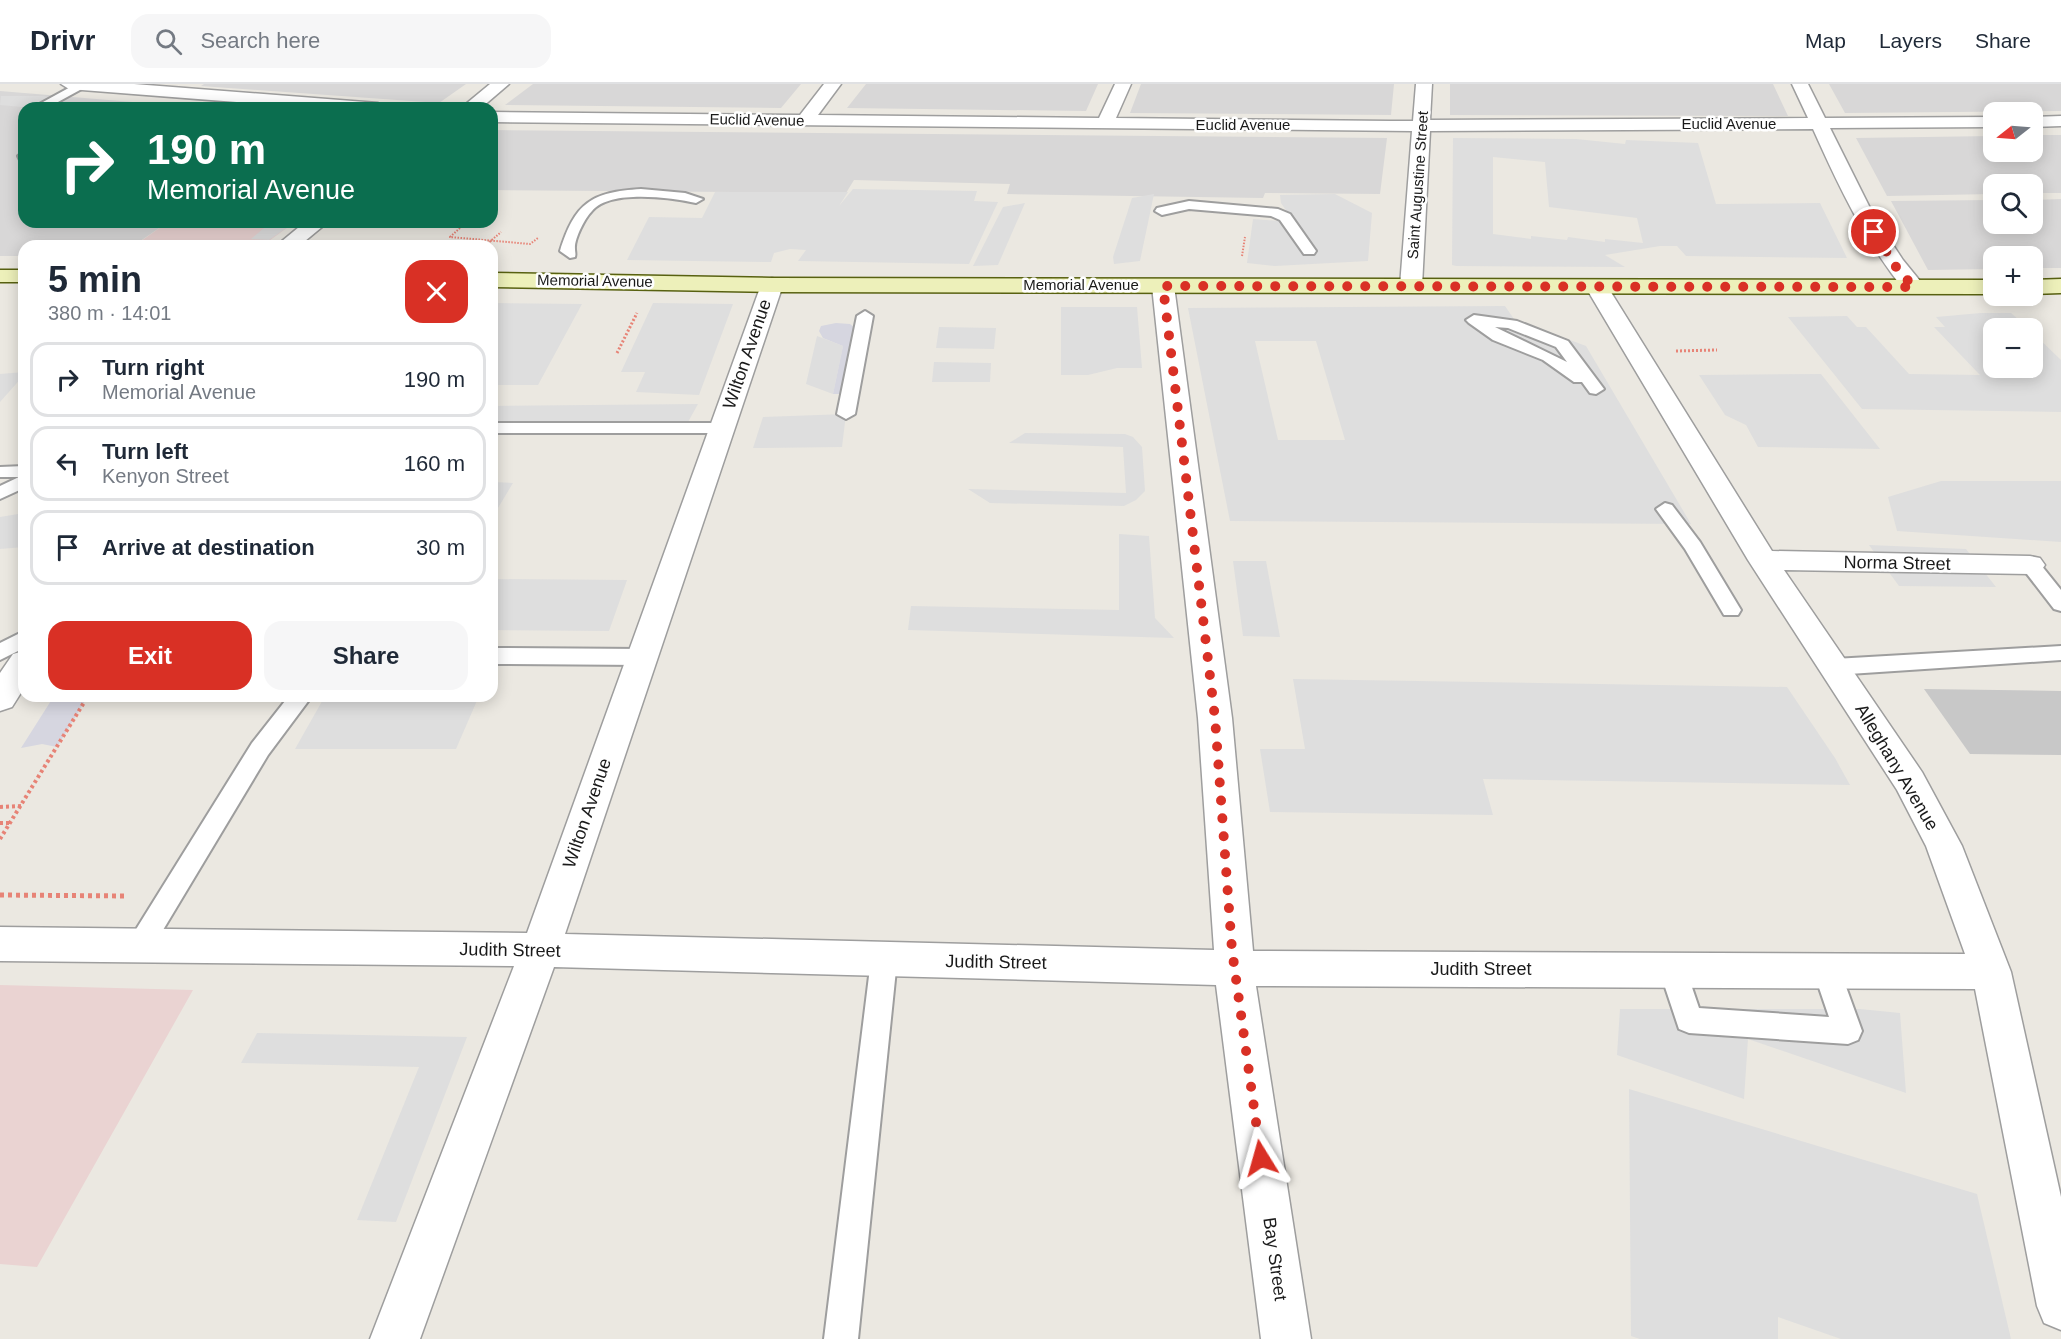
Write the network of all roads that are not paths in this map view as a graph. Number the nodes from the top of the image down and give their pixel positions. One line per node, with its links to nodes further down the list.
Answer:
1 (76, 84): 7 (street); 8 (lane)
2 (501, 84): 10 (street)
3 (833, 84): 12 (street)
4 (1123, 84): 16 (street)
5 (1424, 84): 18 (street, Saint Augustine Street)
6 (1800, 84): 17 (street)
7 (174, 87): 9 (street)
8 (48, 102)
9 (320, 102)
10 (478, 102)
11 (498, 117): 12 (street, Euclid Avenue)
12 (804, 121): 16 (street, Euclid Avenue)
13 (2061, 121): 15 (street)
14 (1983, 122): 17 (street, Euclid Avenue)
15 (2043, 122)
16 (1105, 124): 18 (street, Euclid Avenue)
17 (1821, 124): 18 (street, Euclid Avenue); 33 (street)
18 (1423, 126): 30 (street, Saint Augustine Street)
19 (696, 199): 24 (lane)
20 (1162, 211): 23 (lane)
21 (310, 228): 22 (street)
22 (294, 240)
23 (1309, 251)
24 (570, 254)
25 (0, 276): 26 (main road)
26 (18, 276)
27 (498, 280): 28 (main road, Memorial Avenue)
28 (772, 285): 29 (main road, Memorial Avenue); 40 (street, Wilton Avenue)
29 (1163, 286): 30 (main road, Memorial Avenue); 63 (street, Bay Street)
30 (1411, 286): 31 (main road, Memorial Avenue)
31 (1596, 286): 33 (main road, Memorial Avenue); 46 (street, Alleghany Avenue)
32 (2061, 286): 35 (main road)
33 (1914, 287): 34 (main road, Memorial Avenue)
34 (1983, 287)
35 (2043, 287)
36 (866, 316): 38 (lane)
37 (1474, 320): 37 (lane)
38 (846, 414)
39 (498, 428): 40 (lane)
40 (722, 428): 54 (street, Wilton Avenue)
41 (18, 471): 42 (lane)
42 (0, 472)
43 (18, 484): 44 (lane)
44 (0, 493)
45 (1665, 509): 49 (lane)
46 (1763, 560): 47 (street, Norma Street); 55 (street, Alleghany Avenue)
47 (2030, 565): 48 (lane)
48 (2061, 604)
49 (1731, 610)
50 (18, 642): 51 (lane)
51 (0, 653)
52 (2061, 653): 55 (lane)
53 (498, 656): 54 (lane)
54 (642, 657): 61 (street, Wilton Avenue)
55 (1834, 667): 66 (street, Alleghany Avenue)
56 (18, 671): 57 (street)
57 (0, 699)
58 (296, 702): 60 (lane)
59 (0, 944): 60 (street, Judith Street)
60 (139, 947): 61 (street, Judith Street)
61 (540, 951): 62 (street, Judith Street); 68 (street, Wilton Avenue)
62 (884, 960): 63 (street, Judith Street); 69 (lane)
63 (1234, 968): 64 (street, Judith Street); 70 (street, Bay Street)
64 (1673, 969): 65 (street, Judith Street); 65 (lane)
65 (1827, 970): 66 (street, Judith Street)
66 (1991, 972): 67 (street, Alleghany Avenue)
67 (2061, 1306)
68 (395, 1339)
69 (841, 1339)
70 (1286, 1339)

